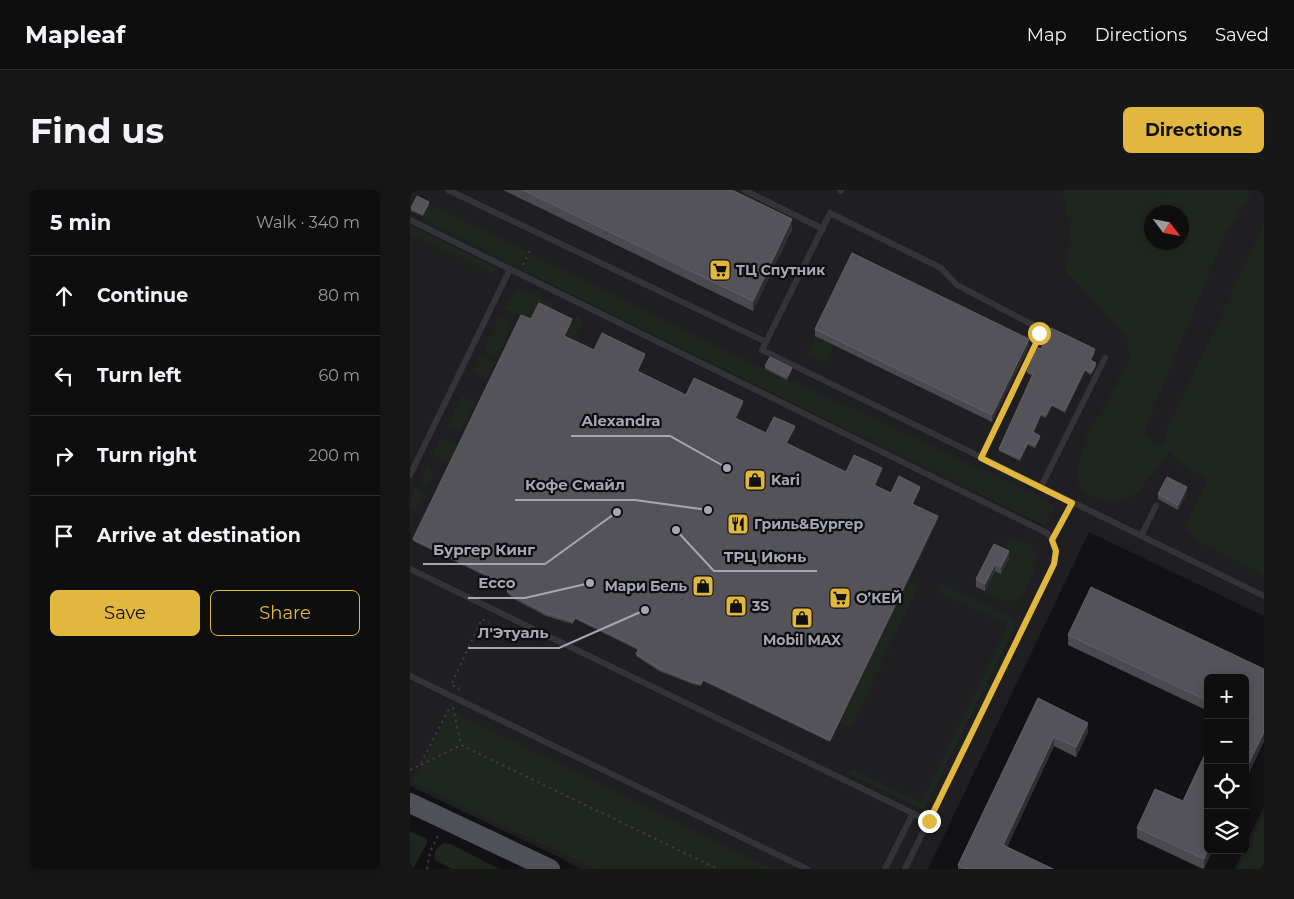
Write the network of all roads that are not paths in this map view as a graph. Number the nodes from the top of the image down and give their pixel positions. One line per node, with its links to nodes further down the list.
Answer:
1 (448, 190): 6 (lane)
2 (744, 190): 4 (lane)
3 (410, 220): 5 (lane)
4 (823, 229): 6 (lane); 8 (lane)
5 (510, 269): 9 (lane); 14 (lane)
6 (766, 342): 8 (lane)
7 (1105, 358): 10 (lane)
8 (981, 458): 10 (lane)
9 (410, 475)
10 (1041, 488): 11 (lane)
11 (1072, 503): 13 (lane); 14 (lane)
12 (1156, 506): 13 (lane)
13 (1141, 536): 16 (lane)
14 (1052, 540): 20 (lane)
15 (410, 569): 19 (lane)
16 (1264, 596)
17 (410, 676): 22 (lane)
18 (410, 803): 21 (main road)
19 (913, 813): 20 (lane); 23 (lane)
20 (929, 821): 24 (lane)
21 (550, 869)
22 (807, 869)
23 (885, 869)
24 (905, 869)

